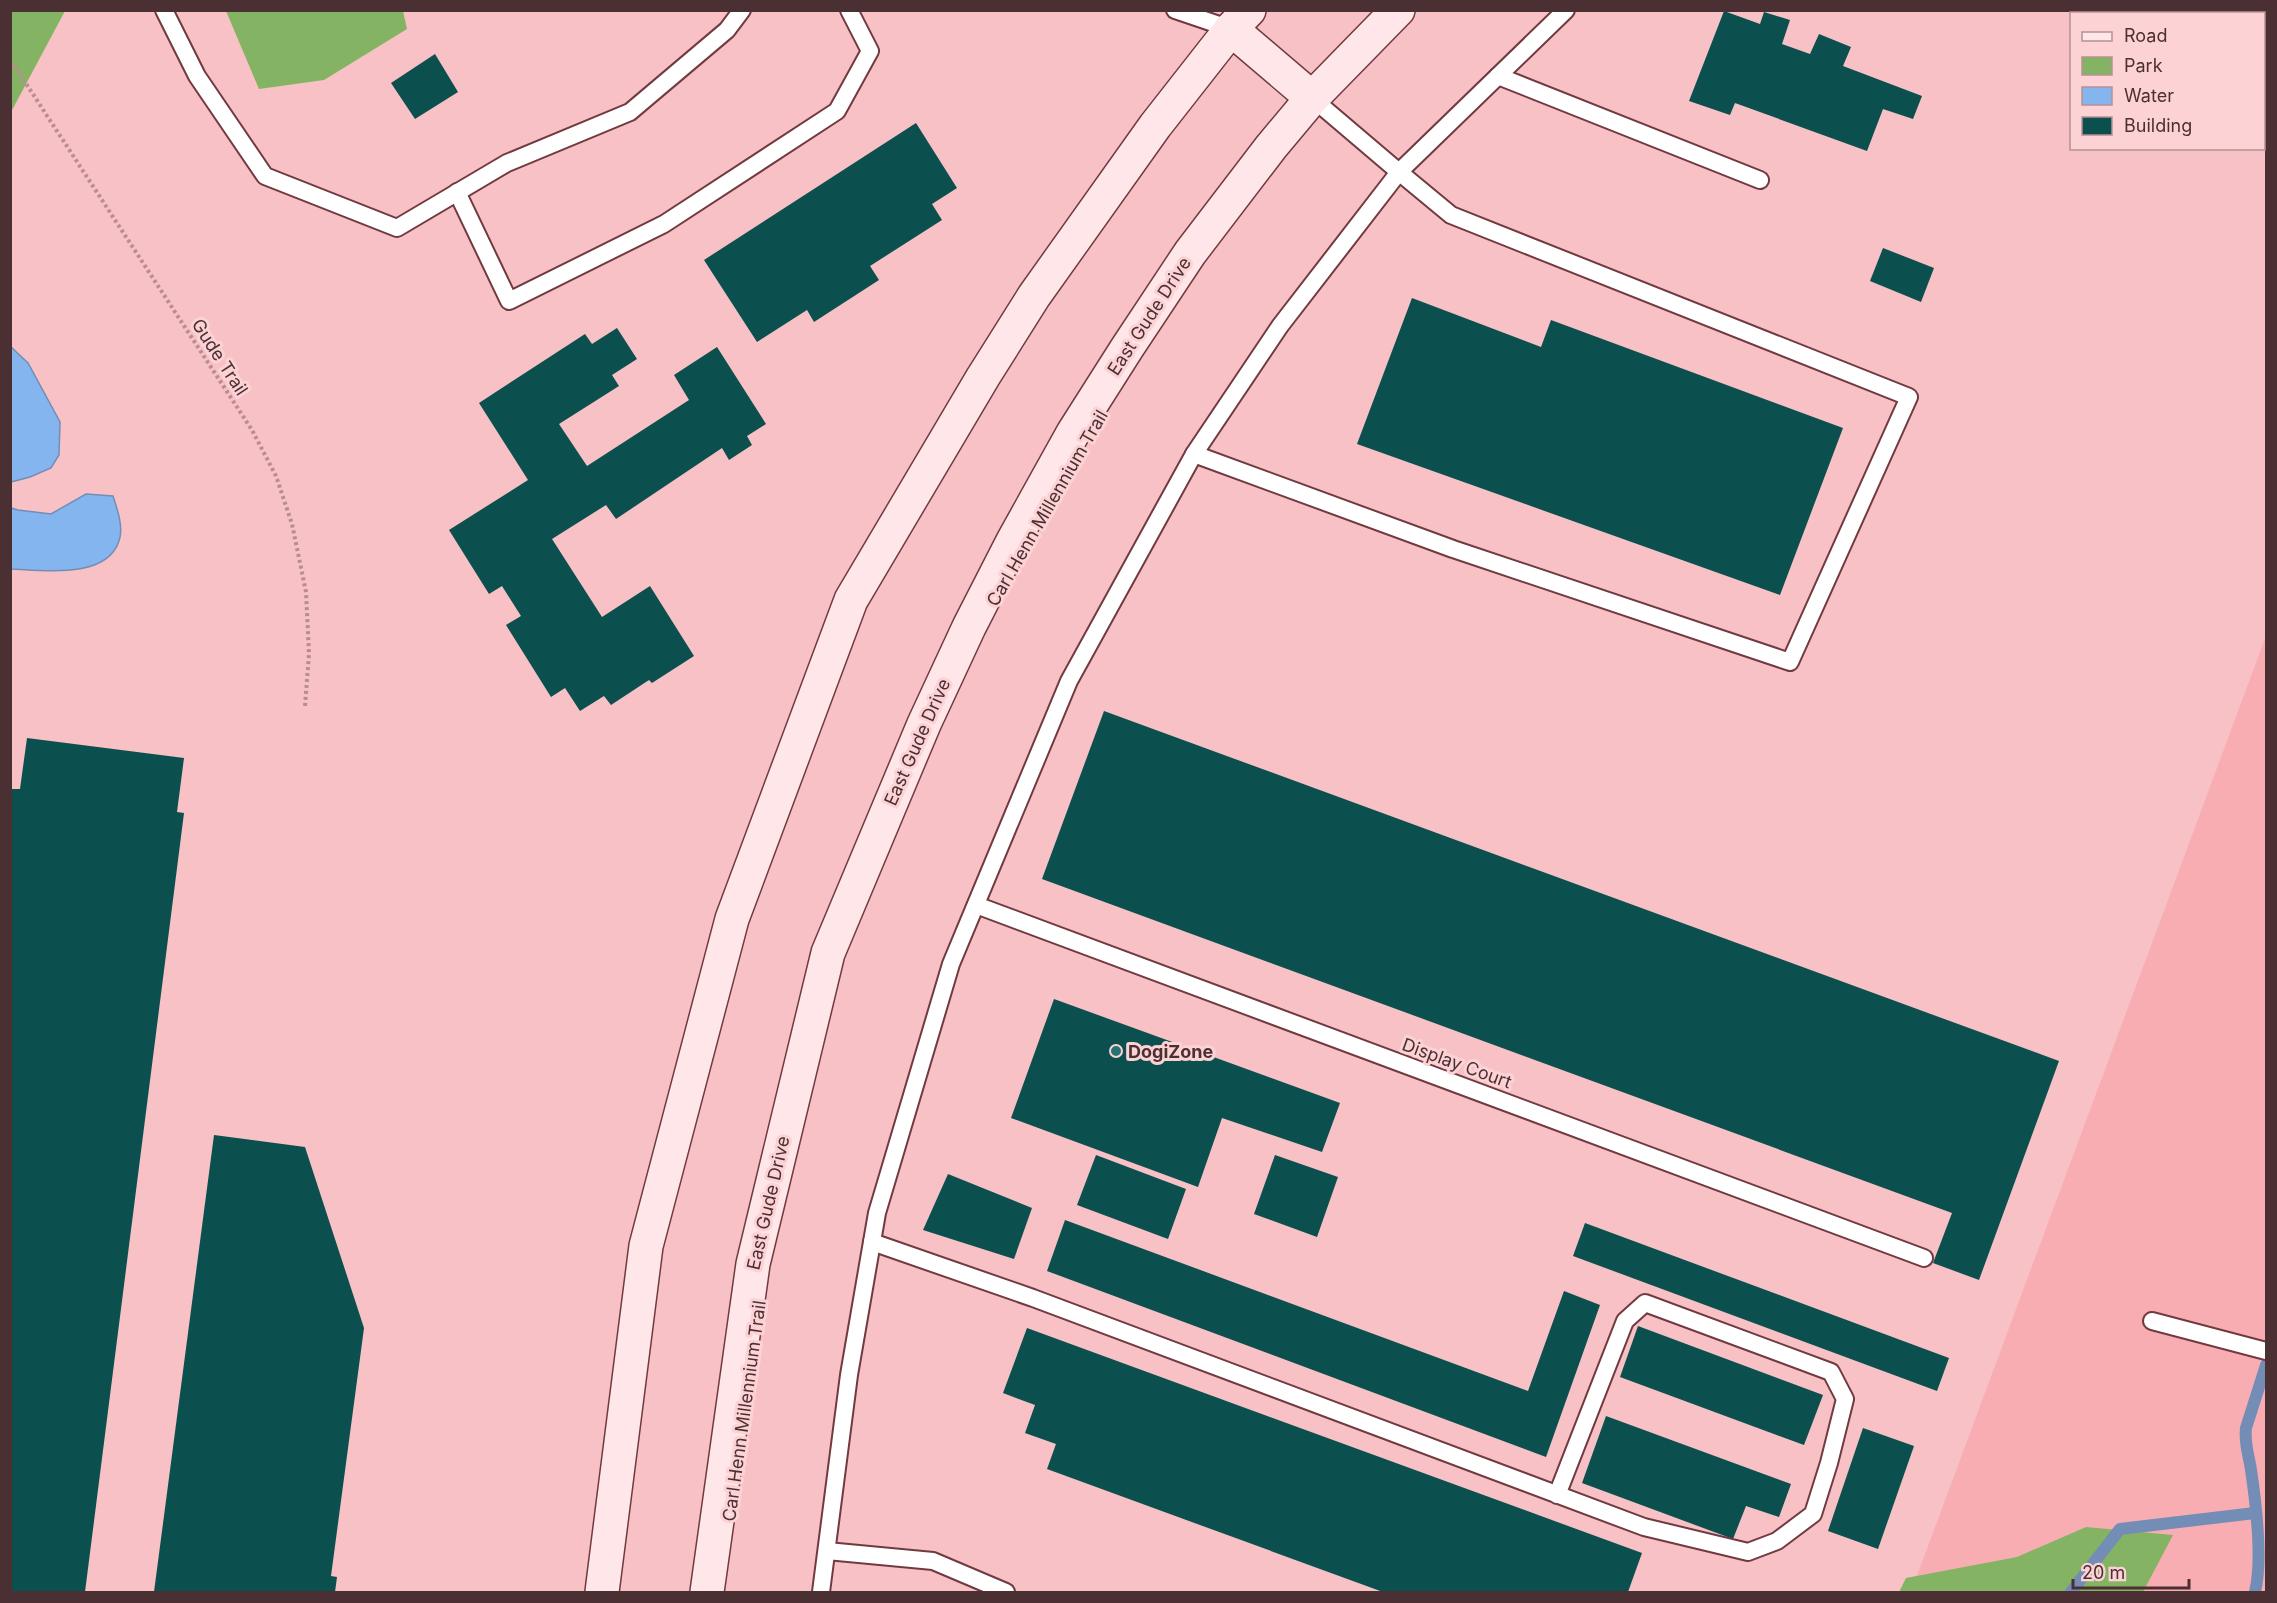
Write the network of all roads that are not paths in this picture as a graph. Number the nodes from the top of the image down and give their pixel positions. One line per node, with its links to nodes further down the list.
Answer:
1 (164, 10): 12 (lane)
2 (742, 10): 12 (lane)
3 (849, 10): 12 (lane)
4 (1175, 10): 7 (lane)
5 (1398, 10): 9 (main road, East Gude Drive)
6 (1566, 10): 8 (lane)
7 (1232, 17): 9 (main road); 21 (main road)
8 (1498, 76): 10 (lane); 11 (lane)
9 (1312, 98): 10 (lane); 22 (main road, East Gude Drive)
10 (1399, 172): 13 (lane); 13 (lane)
11 (1760, 180)
12 (457, 192)
13 (1194, 454): 14 (lane)
14 (976, 905): 15 (lane); 16 (lane, Display Court)
15 (872, 1242): 19 (lane); 20 (lane)
16 (1924, 1258)
17 (2152, 1321): 18 (lane)
18 (2266, 1351)
19 (1557, 1495): 19 (lane)
20 (827, 1551): 23 (lane); 24 (lane)
21 (602, 1593)
22 (706, 1593)
23 (821, 1593)
24 (1006, 1593)

